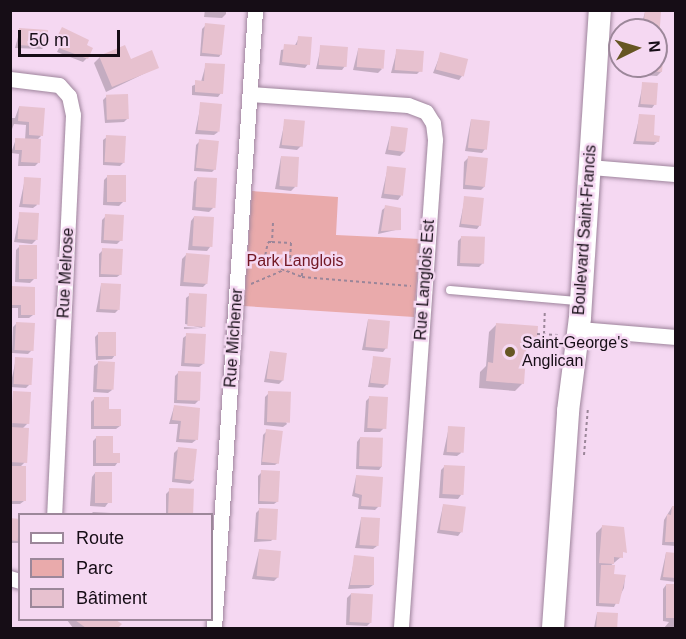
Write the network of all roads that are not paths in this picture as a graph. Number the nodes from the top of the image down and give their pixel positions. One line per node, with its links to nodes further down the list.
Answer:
1 (255, 10): 4 (street, Rue Michener)
2 (600, 10): 5 (street, Boulevard Saint-Francis)
3 (10, 79): 11 (street, Rue Melrose)
4 (250, 93): 12 (street, Rue Michener); 13 (street, Rue Langlois Est)
5 (590, 167): 6 (street); 8 (street, Boulevard Saint-Francis)
6 (675, 174)
7 (450, 290): 8 (lane)
8 (581, 301): 9 (street, Boulevard Saint-Francis)
9 (570, 332): 10 (street); 14 (street, Boulevard Saint-Francis)
10 (675, 337)
11 (54, 513)
12 (214, 628)
13 (400, 628)
14 (553, 628)

